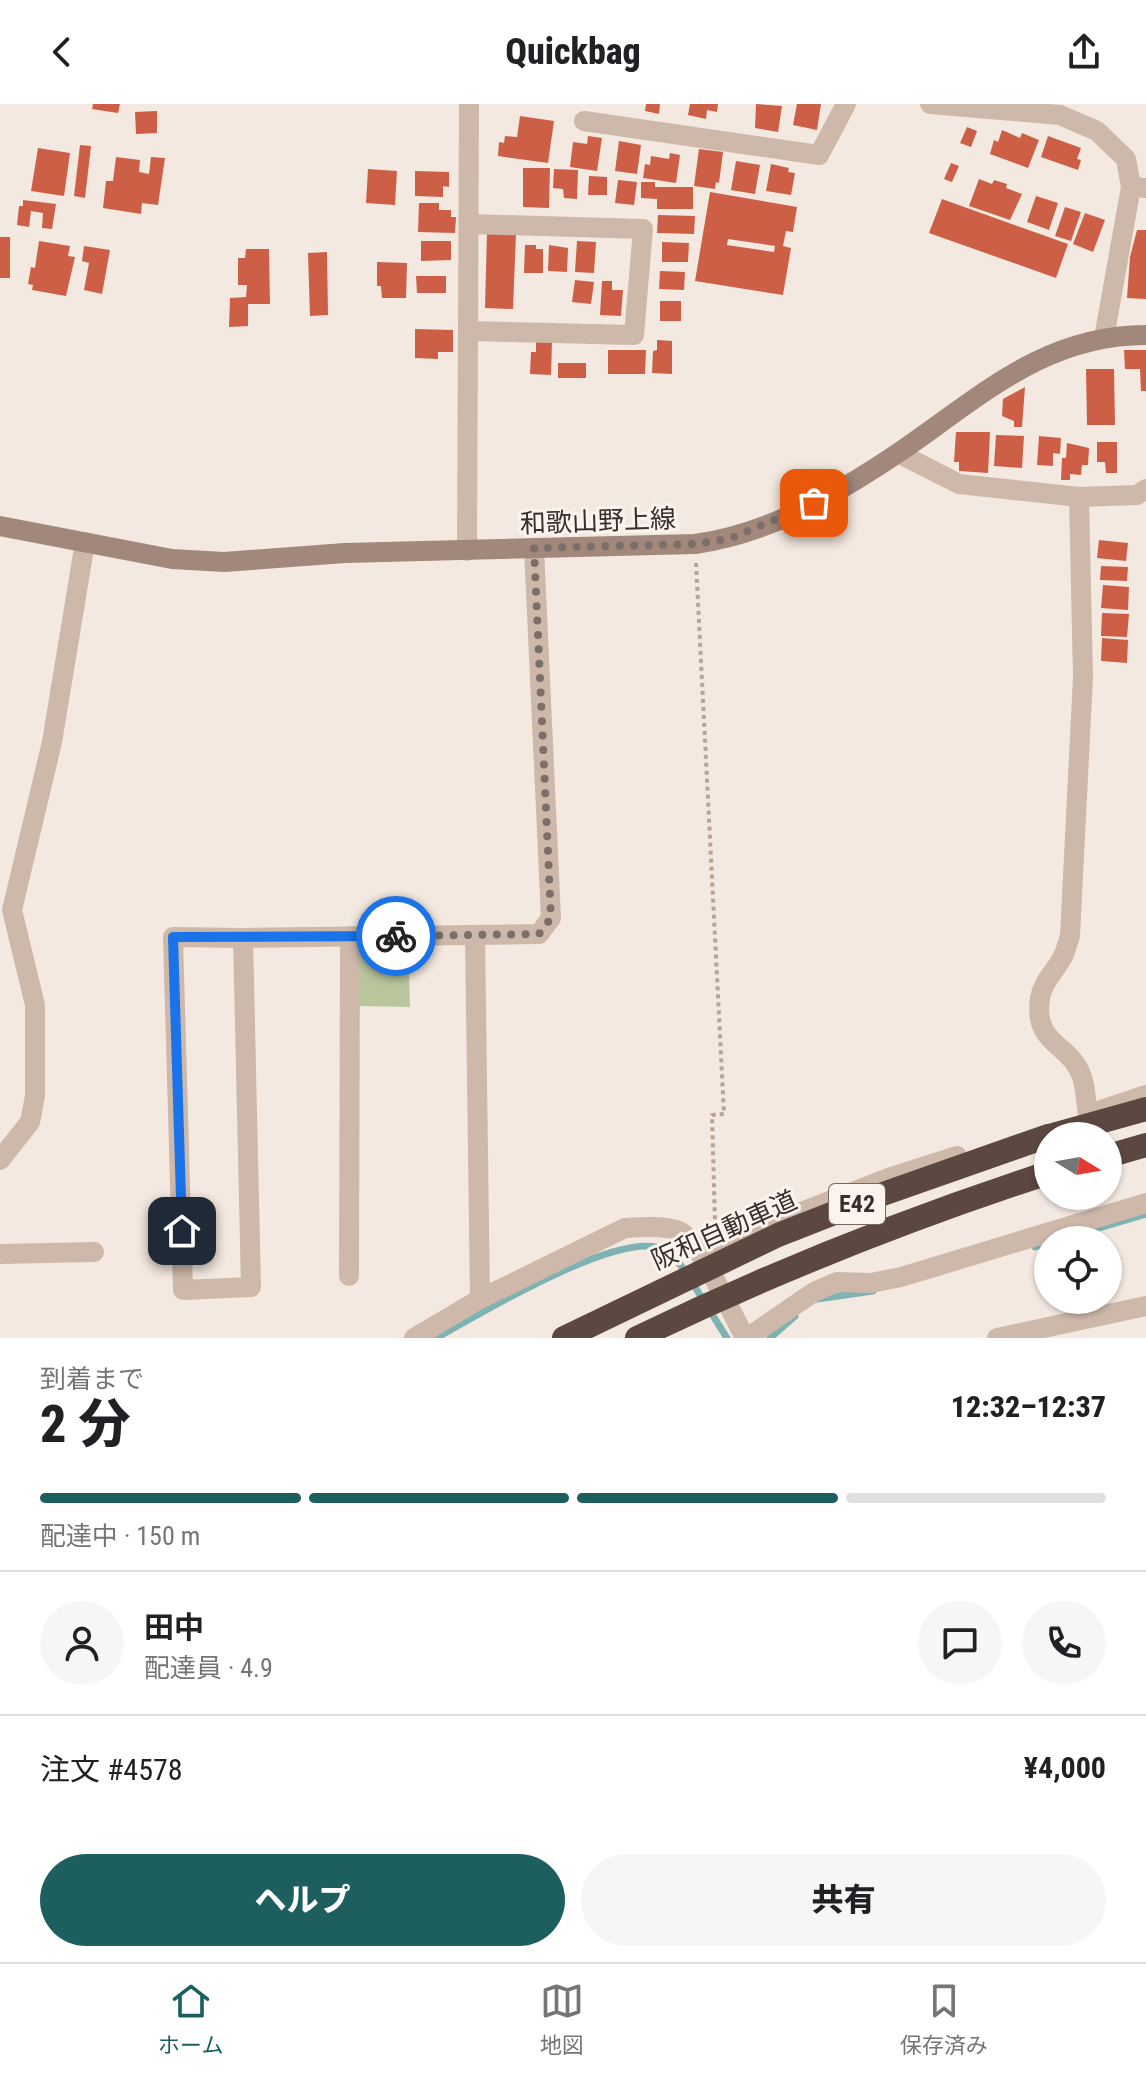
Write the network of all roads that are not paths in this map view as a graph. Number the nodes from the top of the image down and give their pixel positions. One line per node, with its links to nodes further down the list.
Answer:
1 (469, 104): 6 (street)
2 (846, 104): 4 (street)
3 (939, 105): 5 (street)
4 (584, 121)
5 (1139, 188): 9 (street)
6 (469, 224): 7 (street); 7 (street)
7 (468, 331): 16 (street)
8 (1146, 335): 9 (main road, 和歌山野上線)
9 (1104, 338): 10 (main road, 和歌山野上線)
10 (898, 453): 12 (street); 15 (main road, 和歌山野上線)
11 (1146, 489): 12 (street)
12 (1079, 497): 22 (street)
13 (0, 526): 14 (main road, 和歌山野上線)
14 (85, 542): 16 (main road, 和歌山野上線); 24 (street)
15 (534, 548): 16 (main road, 和歌山野上線); 17 (street)
16 (467, 551)
17 (475, 935): 18 (street); 35 (street)
18 (350, 936): 19 (street); 34 (street)
19 (243, 938): 19 (street)
20 (1146, 1095): 22 (street)
21 (1146, 1109): 23 (highway, 阪和自動車道 / E42)
22 (1088, 1115): 32 (street)
23 (1099, 1122)
24 (8, 1135): 28 (street)
25 (1034, 1141): 38 (highway, 阪和自動車道 / E42)
26 (1146, 1145): 27 (highway)
27 (1122, 1152)
28 (0, 1160)
29 (1034, 1178): 39 (highway, E42)
30 (1146, 1203): 40 (street)
31 (94, 1252): 33 (street)
32 (698, 1252): 35 (street); 40 (street)
33 (0, 1254)
34 (349, 1276)
35 (480, 1299): 37 (street)
36 (1146, 1306): 41 (street)
37 (414, 1338)
38 (564, 1338)
39 (637, 1338)
40 (746, 1338)
41 (997, 1338)

